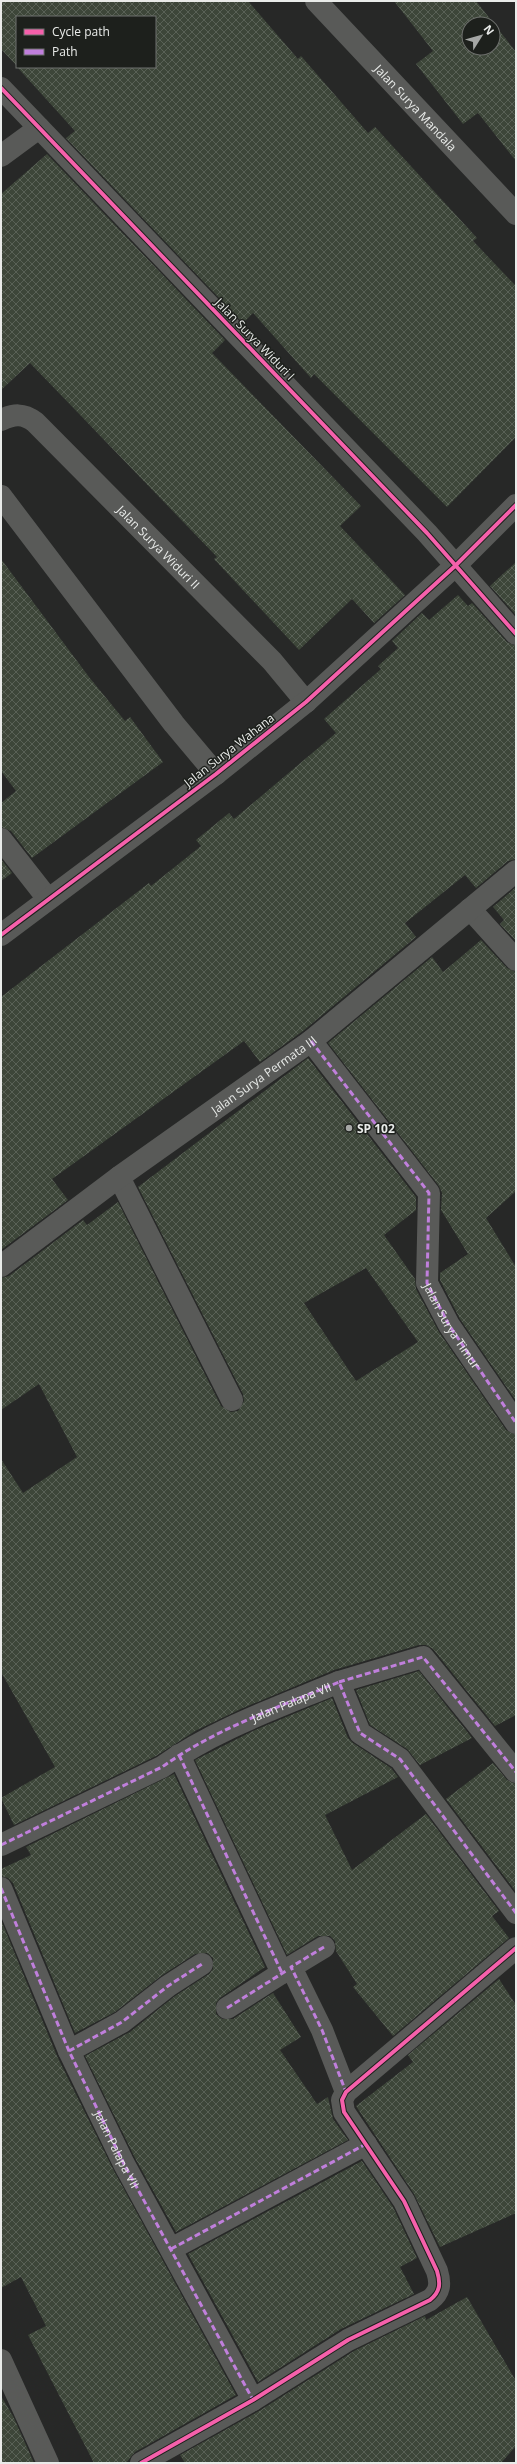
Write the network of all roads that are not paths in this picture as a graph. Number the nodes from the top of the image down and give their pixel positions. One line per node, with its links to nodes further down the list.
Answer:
1 (316, 1): 5 (street, Jalan Surya Mandala)
2 (1, 88): 3 (street, Jalan Surya Widuri I)
3 (39, 128): 4 (street); 9 (street, Jalan Surya Widuri I)
4 (1, 156)
5 (516, 214)
6 (1, 420): 11 (street, Jalan Surya Widuri II)
7 (1, 496): 12 (street)
8 (516, 505): 9 (street)
9 (455, 566): 10 (street, Jalan Surya Widuri I); 11 (street, Jalan Surya Wahana)
10 (516, 634)
11 (306, 702): 12 (street, Jalan Surya Wahana)
12 (216, 774): 15 (street, Jalan Surya Wahana)
13 (1, 839): 15 (street)
14 (516, 871): 16 (street, Jalan Surya Permata III)
15 (48, 900): 17 (street, Jalan Surya Wahana)
16 (470, 909): 18 (street); 19 (street, Jalan Surya Permata III)
17 (1, 935)
18 (516, 960)
19 (311, 1040): 20 (street, Jalan Surya Permata III); 23 (street, Jalan Surya Timur)
20 (119, 1177): 21 (street, Jalan Surya Permata III); 22 (street)
21 (1, 1266)
22 (232, 1400)
23 (516, 1423)
24 (339, 1682): 25 (street, Jalan Palapa VII); 26 (street); 29 (street, Jalan Palapa VII)
25 (178, 1755): 27 (street, Jalan Palapa VII); 33 (street)
26 (516, 1772)
27 (1, 1845)
28 (1, 1888): 35 (street, Jalan Palapa VII)
29 (516, 1913)
30 (324, 1947): 33 (street)
31 (516, 1948): 36 (street)
32 (202, 1964): 35 (street)
33 (287, 1970): 34 (street); 36 (street)
34 (227, 2008)
35 (69, 2051): 38 (street, Jalan Palapa VII)
36 (346, 2092): 37 (street)
37 (366, 2144): 38 (street); 40 (street)
38 (171, 2249): 40 (street, Jalan Palapa VII)
39 (1, 2360): 41 (street)
40 (253, 2400): 42 (street)
41 (48, 2463)
42 (141, 2463)

